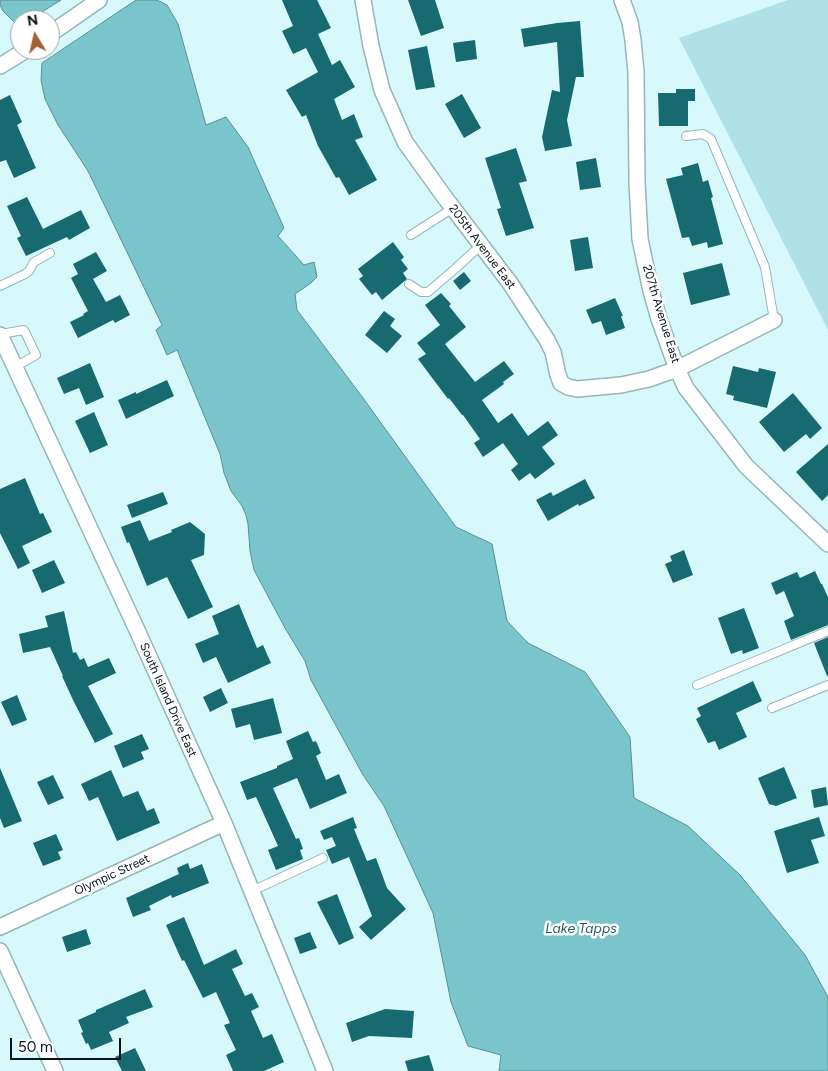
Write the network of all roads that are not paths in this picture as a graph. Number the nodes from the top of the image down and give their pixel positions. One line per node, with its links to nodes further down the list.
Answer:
1 (99, 0): 4 (street)
2 (363, 0): 6 (street, 205th Avenue East)
3 (622, 0): 15 (street, 207th Avenue East)
4 (60, 27)
5 (686, 136): 12 (lane)
6 (453, 208): 7 (lane); 8 (street, 205th Avenue East)
7 (411, 234)
8 (481, 245): 10 (lane); 15 (street, 205th Avenue East)
9 (50, 253): 11 (lane)
10 (409, 284)
11 (0, 286)
12 (774, 320): 15 (street)
13 (0, 335): 14 (street, South Island Drive East); 14 (lane)
14 (15, 367): 21 (street, South Island Drive East)
15 (677, 369): 16 (street, 207th Avenue East)
16 (828, 544)
17 (828, 631): 18 (lane)
18 (697, 685)
19 (828, 685): 20 (lane)
20 (772, 708)
21 (224, 823): 23 (street, South Island Drive East); 24 (street, Olympic Street)
22 (323, 858): 23 (lane)
23 (252, 891): 27 (street, South Island Drive East)
24 (0, 927)
25 (0, 951): 26 (street)
26 (54, 1071)
27 (325, 1071)

